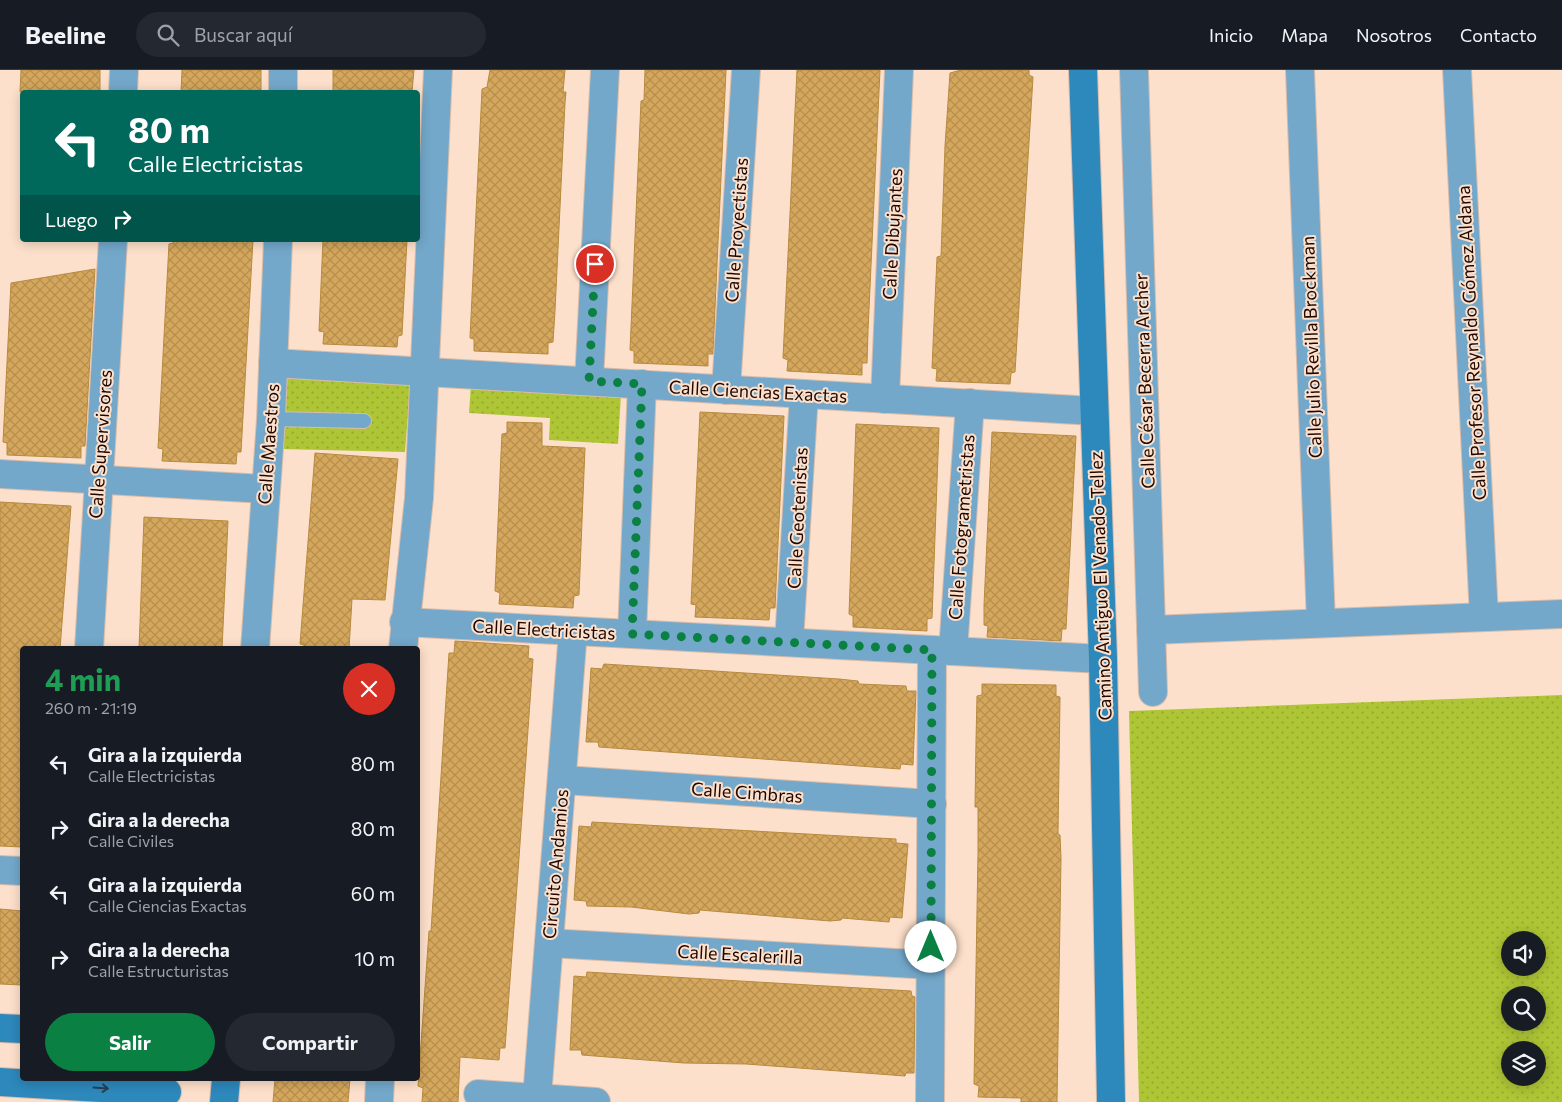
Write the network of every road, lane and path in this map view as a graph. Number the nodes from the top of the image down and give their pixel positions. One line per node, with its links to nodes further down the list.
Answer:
1 (124, 70): 11 (street)
2 (283, 70): 12 (street)
3 (438, 70): 16 (street)
4 (605, 70): 17 (street)
5 (746, 70): 19 (street, Calle Proyectistas)
6 (899, 70): 21 (street, Calle Dibujantes)
7 (1083, 70): 23 (street, Camino Antiguo El Venado-Tellez)
8 (1134, 70): 32 (street, Calle César Becerra Archer)
9 (1300, 70): 31 (street, Calle Julio Revilla Brockman)
10 (1457, 70): 30 (street, Calle Profesor Reynaldo Gómez Aldana)
11 (123, 90)
12 (283, 90)
13 (113, 242): 27 (street, Calle Supervisores)
14 (278, 242): 15 (street, Calle Maestros)
15 (273, 363): 16 (street, Calle Ciencias Exactas); 24 (street, Calle Maestros)
16 (424, 372): 17 (street, Calle Ciencias Exactas); 35 (street)
17 (589, 381): 18 (street, Calle Ciencias Exactas)
18 (642, 384): 19 (street, Calle Ciencias Exactas); 34 (street)
19 (726, 390): 20 (street, Calle Ciencias Exactas)
20 (804, 394): 21 (street, Calle Ciencias Exactas); 36 (street, Calle Geotenistas)
21 (885, 399): 22 (street, Calle Ciencias Exactas)
22 (970, 403): 23 (street, Calle Ciencias Exactas); 39 (street, Calle Fotogrametristas)
23 (1094, 411): 40 (street, Camino Antiguo El Venado-Tellez)
24 (270, 419): 25 (lane); 28 (street, Calle Maestros)
25 (364, 421)
26 (0, 474): 27 (street)
27 (98, 480): 28 (street); 37 (street, Calle Supervisores)
28 (265, 489): 38 (street, Calle Maestros)
29 (1562, 614): 30 (street)
30 (1484, 617): 31 (street)
31 (1322, 623): 32 (street)
32 (1151, 630): 41 (street, Calle César Becerra Archer)
33 (572, 631): 34 (street, Calle Electricistas); 35 (street, Calle Electricistas); 42 (street, Circuito Andamios)
34 (632, 634): 36 (street, Calle Electricistas)
35 (403, 636)
36 (790, 642): 39 (street, Calle Electricistas)
37 (89, 646)
38 (255, 646)
39 (942, 650): 40 (street, Calle Electricistas); 43 (street)
40 (1103, 659): 60 (street, Camino Antiguo El Venado-Tellez)
41 (1153, 692)
42 (563, 780): 43 (street, Calle Cimbras); 46 (street, Circuito Andamios)
43 (932, 804): 47 (street)
44 (0, 870): 45 (street)
45 (20, 871)
46 (549, 943): 47 (street, Calle Escalerilla); 55 (street, Circuito Andamios)
47 (931, 965): 59 (street)
48 (0, 1028): 49 (street)
49 (20, 1029)
50 (226, 1081): 56 (street)
51 (380, 1081): 57 (street)
52 (0, 1082): 53 (street, one-way to 53)
53 (167, 1091)
54 (478, 1094): 55 (street)
55 (537, 1097): 58 (street)
56 (224, 1102)
57 (379, 1102)
58 (596, 1102)
59 (930, 1102)
60 (1110, 1102)

